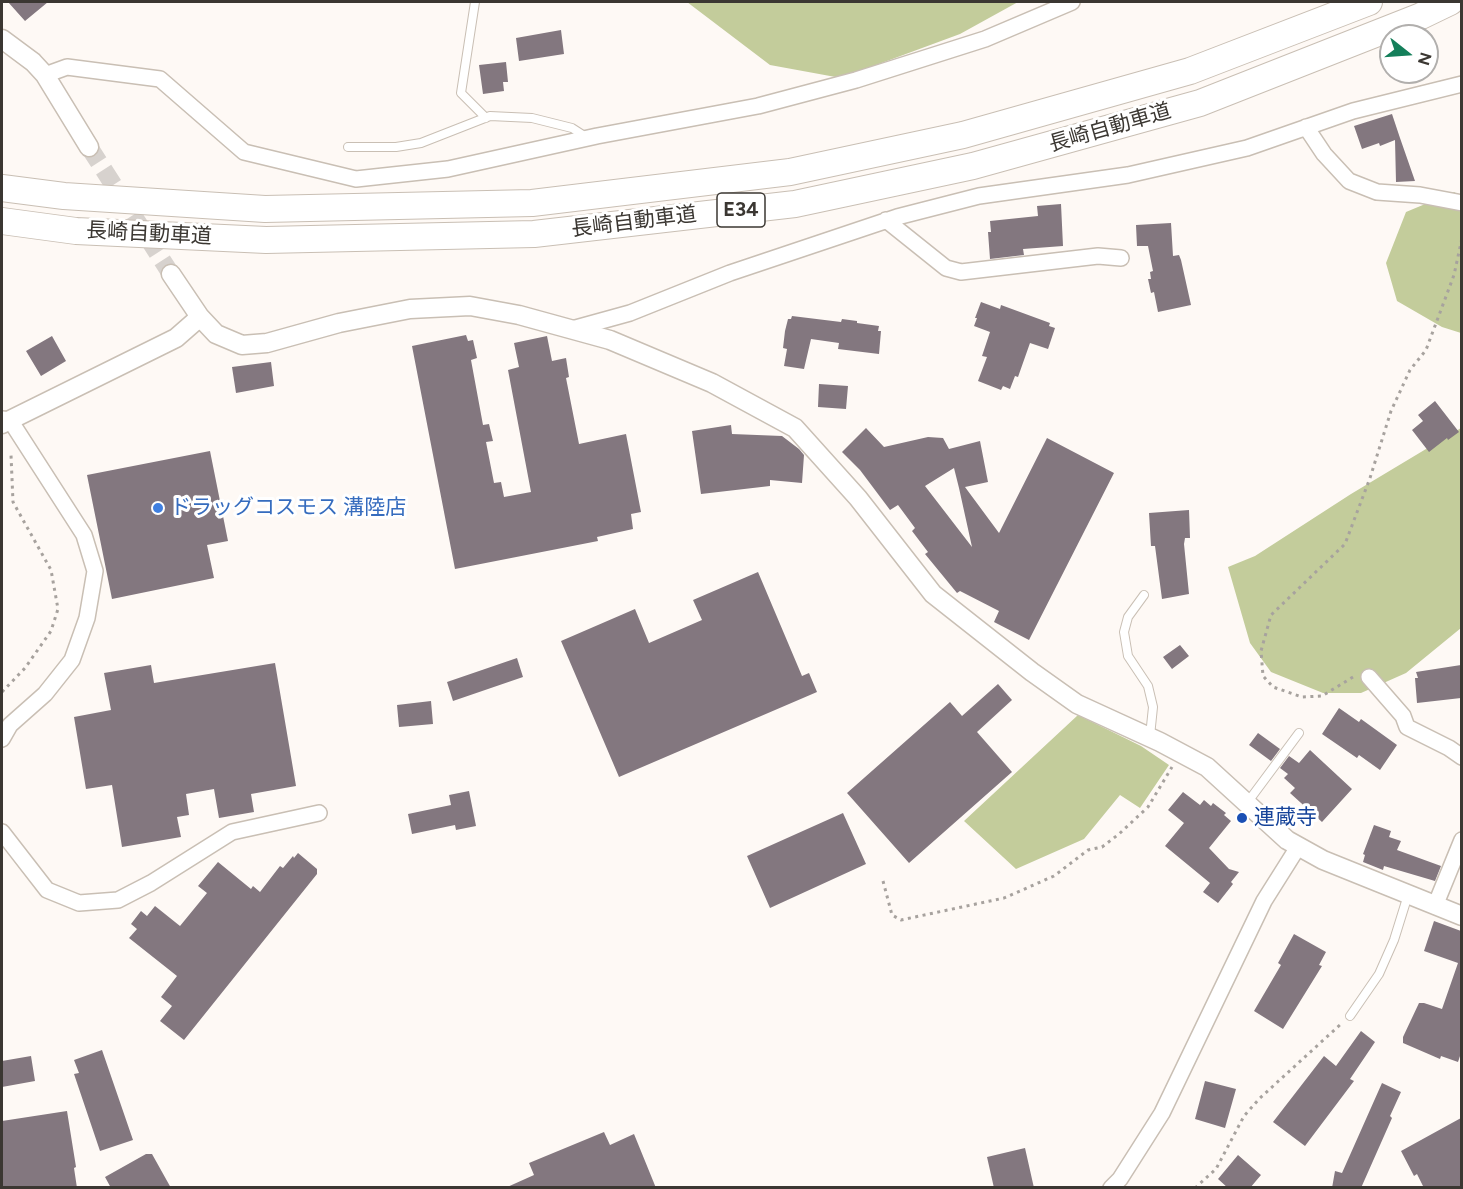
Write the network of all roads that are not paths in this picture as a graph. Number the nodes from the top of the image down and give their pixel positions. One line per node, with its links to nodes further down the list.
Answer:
1 (475, 2): 10 (lane)
2 (1072, 2): 12 (street)
3 (1369, 2): 15 (highway, 長崎自動車道 / E34)
4 (1450, 2): 18 (highway, 長崎自動車道 / E34)
5 (1456, 2): 6 (street)
6 (1461, 13)
7 (2, 39): 8 (street)
8 (45, 75): 12 (street); 13 (street)
9 (1461, 84): 11 (street)
10 (486, 118): 12 (lane); 14 (lane)
11 (1306, 127): 16 (street); 17 (street)
12 (588, 138)
13 (89, 147)
14 (348, 147)
15 (2, 188)
16 (1461, 203)
17 (886, 220): 19 (street); 22 (street)
18 (2, 221)
19 (1121, 258)
20 (171, 274): 21 (street)
21 (200, 317): 22 (street); 23 (street)
22 (572, 329): 27 (street)
23 (4, 421): 28 (street)
24 (1144, 595): 27 (lane)
25 (1369, 677): 29 (street)
26 (1299, 733): 30 (lane)
27 (1150, 737): 30 (street)
28 (2, 739)
29 (1461, 757)
30 (1247, 803): 34 (street)
31 (319, 813): 32 (street)
32 (2, 832)
33 (1461, 840): 36 (street)
34 (1298, 847): 35 (street); 39 (street)
35 (1408, 895): 36 (street); 38 (lane)
36 (1435, 906): 37 (street)
37 (1461, 916)
38 (1350, 1016)
39 (1111, 1188)

